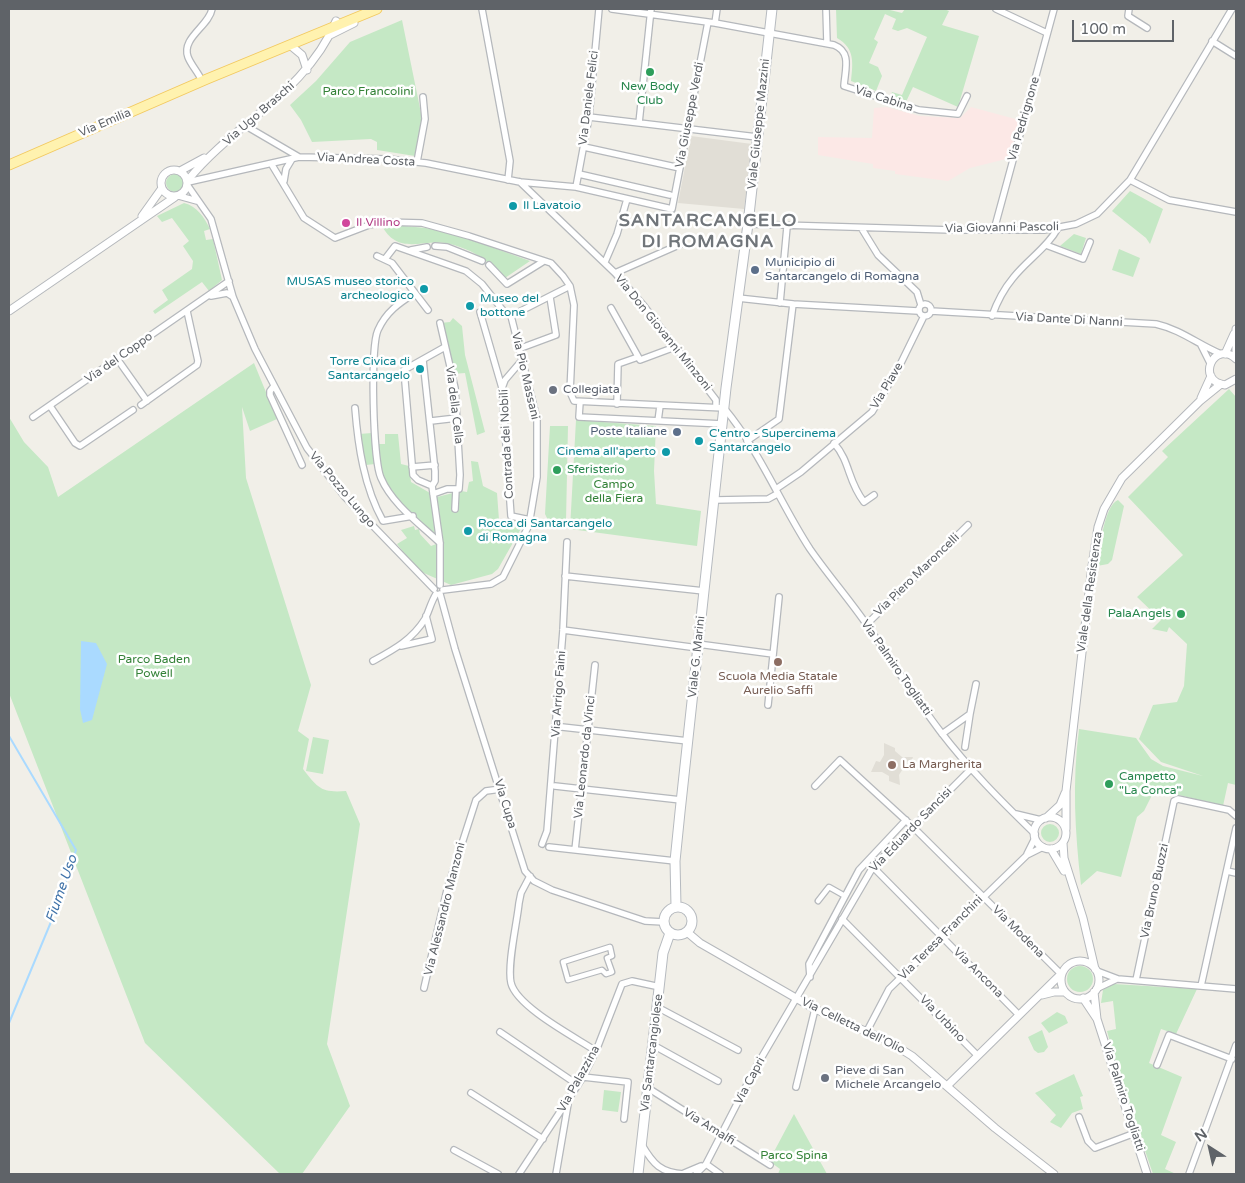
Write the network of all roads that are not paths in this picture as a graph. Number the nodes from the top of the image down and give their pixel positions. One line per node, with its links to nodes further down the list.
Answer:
1 (212, 9): 26 (street)
2 (365, 9): 17 (main road)
3 (377, 9): 17 (main road)
4 (482, 9): 44 (street)
5 (599, 9): 29 (street, Via Daniele Felici)
6 (612, 9): 14 (street, Via Cabina)
7 (717, 9): 16 (street)
8 (772, 9): 19 (main road, Viale Giuseppe Mazzini)
9 (826, 9): 22 (street)
10 (996, 9): 20 (street)
11 (1054, 9): 20 (street, Via Pedrignone)
12 (1129, 9): 18 (street)
13 (1232, 9): 21 (street, Via Giovanni Pascoli)
14 (650, 11): 15 (street, Via Cabina); 30 (street)
15 (708, 22): 16 (street, Via Cabina); 32 (street, Via Giuseppe Verdi)
16 (715, 23): 19 (street, Via Cabina)
17 (333, 28): 23 (main road); 25 (street, Via Ugo Braschi)
18 (1148, 28)
19 (770, 32): 22 (street, Via Cabina); 33 (main road, Viale Giuseppe Mazzini)
20 (1047, 34): 62 (street, Via Pedrignone)
21 (1212, 41): 24 (street); 45 (street, Via Giovanni Pascoli)
22 (827, 43): 27 (street, Via Cabina)
23 (290, 45): 25 (street); 26 (main road, Via Emilia)
24 (1236, 56)
25 (307, 70): 31 (street, Via Ugo Braschi)
26 (202, 81): 40 (main road, Via Emilia)
27 (967, 96)
28 (423, 97): 38 (street)
29 (589, 117): 30 (street); 34 (street, Via Daniele Felici)
30 (639, 123): 32 (street)
31 (246, 126): 35 (street, Via Ugo Braschi); 36 (street)
32 (688, 129): 33 (street); 41 (street, Via Giuseppe Verdi)
33 (757, 137): 58 (main road, Viale Giuseppe Mazzini)
34 (584, 147): 41 (street); 43 (street, Via Daniele Felici)
35 (209, 156): 42 (street, Via Ugo Braschi); 48 (street, Via Ugo Braschi)
36 (299, 157): 37 (street, Via Andrea Costa); 38 (street, Via Andrea Costa)
37 (292, 159): 39 (street, Via Andrea Costa); 46 (street)
38 (417, 162): 44 (street, Via Andrea Costa)
39 (272, 164): 46 (street); 48 (street, Via Andrea Costa)
40 (9, 165)
41 (680, 168): 55 (street, Via Giuseppe Verdi)
42 (180, 171): 48 (street); 50 (street)
43 (579, 174): 49 (street, Via Daniele Felici); 51 (street)
44 (508, 180): 47 (street, Via Andrea Costa)
45 (1130, 180): 56 (street); 60 (street, Via Giovanni Pascoli)
46 (284, 181): 72 (street)
47 (520, 182): 49 (street, Via Andrea Costa); 73 (street, Via Don Giovanni Minzoni)
48 (188, 183): 52 (street); 54 (street, Via Pozzo Lungo)
49 (576, 187): 53 (street, Via Andrea Costa)
50 (162, 188): 52 (street); 57 (street)
51 (670, 195)
52 (177, 196): 54 (street); 57 (street)
53 (627, 199): 55 (street, Via Andrea Costa); 73 (street)
54 (197, 201): 76 (street, Via Pozzo Lungo)
55 (672, 209)
56 (1236, 212)
57 (139, 220): 90 (street)
58 (748, 224): 59 (street, Via Giovanni Pascoli); 82 (main road, Viale Giuseppe Mazzini)
59 (787, 227): 61 (street, Via Giovanni Pascoli); 83 (street)
60 (1058, 228): 62 (street, Via Giovanni Pascoli); 66 (street)
61 (862, 229): 62 (street, Via Giovanni Pascoli); 86 (street)
62 (994, 230)
63 (1090, 242): 66 (street)
64 (681, 244): 75 (street)
65 (435, 246): 71 (street)
66 (1046, 246): 94 (street)
67 (427, 247): 68 (street)
68 (411, 250): 70 (street); 92 (street)
69 (377, 256): 70 (street)
70 (385, 259): 78 (street)
71 (482, 261)
72 (544, 261): 74 (street); 77 (street)
73 (604, 262): 75 (street, Via Don Giovanni Minzoni)
74 (490, 266)
75 (615, 273): 97 (street, Via Don Giovanni Minzoni)
76 (229, 281): 79 (street, Via Pozzo Lungo); 81 (street, Via del Coppo)
77 (570, 286): 80 (street); 115 (street)
78 (415, 292): 87 (street); 140 (street)
79 (233, 297): 81 (street, Via del Coppo); 110 (street, Via Pozzo Lungo)
80 (550, 297): 92 (street); 99 (street)
81 (204, 298): 88 (street, Via del Coppo)
82 (738, 298): 83 (street, Via Dante Di Nanni); 120 (main road, Viale Giuseppe Mazzini)
83 (780, 303): 84 (street, Via Dante Di Nanni)
84 (793, 304): 86 (street, Via Dante Di Nanni); 128 (street)
85 (611, 308): 101 (street)
86 (920, 308): 89 (street, Via Dante Di Nanni); 93 (street)
87 (428, 310)
88 (186, 311): 104 (street, Via del Coppo); 113 (street)
89 (931, 311): 93 (street); 94 (street, Via Dante Di Nanni)
90 (9, 312)
91 (480, 312): 112 (street)
92 (511, 316): 99 (street, Via Pio Massani)
93 (924, 316): 129 (street, Via Piave)
94 (992, 316): 96 (street, Via Dante Di Nanni)
95 (440, 323): 98 (street, Via della Cella)
96 (1201, 345): 100 (street, Via Dante Di Nanni); 106 (street, Via Dante Di Nanni)
97 (675, 346): 101 (street); 120 (street, Via Don Giovanni Minzoni)
98 (446, 347): 105 (street); 124 (street, Via della Cella)
99 (521, 348): 103 (street, Via Pio Massani)
100 (1223, 354): 102 (street); 102 (street); 106 (street)
101 (638, 357): 116 (street)
102 (1236, 358)
103 (523, 359): 112 (street, Contrada dei Nobili); 141 (street, Via Pio Massani)
104 (118, 360): 113 (street); 118 (street, Via del Coppo)
105 (423, 360): 125 (street); 132 (street)
106 (1210, 363): 107 (street)
107 (1211, 376): 109 (street); 114 (street, Viale della Resistenza)
108 (1236, 379): 111 (street)
109 (1221, 384): 111 (street); 114 (street, Viale della Resistenza)
110 (274, 386): 130 (street, Via Pozzo Lungo); 146 (street, Via Pozzo Lungo)
111 (1233, 386)
112 (502, 388): 141 (street, Contrada dei Nobili)
113 (147, 401): 117 (street)
114 (1200, 401): 170 (street, Viale della Resistenza)
115 (577, 402): 116 (street); 126 (street)
116 (617, 404): 119 (street)
117 (141, 405)
118 (50, 406): 122 (street); 123 (street, Via del Coppo)
119 (660, 406): 120 (street); 126 (street)
120 (720, 407): 127 (main road, Viale G. Marini); 128 (street, Via Don Giovanni Minzoni)
121 (355, 408): 140 (street)
122 (133, 410)
123 (34, 417)
124 (457, 418): 125 (street); 134 (street, Via della Cella)
125 (431, 421): 131 (street)
126 (658, 421): 127 (street)
127 (723, 424): 138 (main road, Viale G. Marini)
128 (747, 441): 135 (street, Via Palmiro Togliatti)
129 (834, 443): 135 (street, Via Piave); 137 (street)
130 (302, 465)
131 (435, 465): 132 (street); 133 (street)
132 (412, 467): 133 (street)
133 (432, 486): 136 (street)
134 (457, 489): 136 (street); 139 (street, Via della Cella)
135 (776, 491): 138 (street, Via Piave); 150 (street, Via Palmiro Togliatti)
136 (432, 494): 144 (street)
137 (874, 495)
138 (715, 500): 147 (main road, Viale G. Marini)
139 (455, 509)
140 (413, 516): 144 (street)
141 (530, 520): 146 (street, Via Pio Massani)
142 (968, 525): 150 (street, Via Piero Maroncelli)
143 (567, 542): 145 (street, Via Arrigo Faini)
144 (440, 543): 146 (street)
145 (565, 576): 147 (street); 151 (street, Via Arrigo Faini)
146 (438, 590): 149 (street); 168 (street, Via Cupa)
147 (704, 591): 153 (main road, Viale G. Marini)
148 (779, 597): 154 (street)
149 (426, 616): 152 (street); 152 (street)
150 (866, 625): 162 (street, Via Palmiro Togliatti)
151 (564, 630): 153 (street); 182 (street, Via Arrigo Faini)
152 (400, 646): 155 (street)
153 (698, 646): 154 (street); 163 (main road, Viale G. Marini)
154 (772, 654): 158 (street)
155 (373, 661)
156 (595, 665): 161 (street, Via Leonardo da Vinci)
157 (976, 684): 159 (street)
158 (768, 705)
159 (970, 714): 162 (street); 164 (street)
160 (562, 727): 161 (street)
161 (589, 731): 163 (street); 169 (street, Via Leonardo da Vinci)
162 (942, 734): 165 (street, Via Palmiro Togliatti)
163 (688, 741): 171 (main road, Viale G. Marini)
164 (966, 747)
165 (971, 769): 172 (street, Via Palmiro Togliatti); 176 (street, Via Eduardo Sancisi)
166 (555, 786): 169 (street)
167 (815, 786): 175 (street, Via Modena)
168 (501, 789): 188 (street, Via Cupa); 211 (street, Via Alessandro Manzoni)
169 (582, 790): 171 (street); 182 (street, Via Leonardo da Vinci)
170 (1066, 791): 174 (street, Viale della Resistenza); 177 (street, Viale della Resistenza)
171 (681, 800): 184 (main road, Viale G. Marini)
172 (1012, 812): 174 (street); 179 (street, Via Palmiro Togliatti)
173 (1236, 815): 208 (street, Via Bruno Buozzi)
174 (1043, 819): 177 (street); 179 (street, Viale della Resistenza)
175 (906, 820): 176 (street, Via Modena); 190 (street)
176 (912, 826): 185 (street, Via Eduardo Sancisi); 191 (street, Via Modena)
177 (1066, 828): 180 (street, Viale della Resistenza)
178 (1236, 828): 186 (street)
179 (1035, 836): 181 (street); 183 (street)
180 (1063, 843): 181 (street); 189 (street, Via Palmiro Togliatti)
181 (1047, 848): 183 (street); 189 (street, Via Palmiro Togliatti)
182 (575, 850): 184 (street)
183 (1027, 855): 191 (street, Via Teresa Franchini)
184 (675, 861): 194 (main road, Viale G. Marini)
185 (872, 867): 192 (street, Via Eduardo Sancisi); 199 (street, Via Ancona)
186 (1227, 871): 187 (street); 209 (street)
187 (1236, 873)
188 (530, 876): 196 (street); 227 (street)
189 (1070, 880): 200 (street, Via Palmiro Togliatti)
190 (846, 895): 192 (street); 193 (street); 205 (street)
191 (982, 897): 199 (street, Via Teresa Franchini); 204 (street, Via Modena)
192 (854, 898): 195 (street, Via Eduardo Sancisi)
193 (818, 901)
194 (676, 906): 196 (main road); 197 (main road)
195 (842, 919): 205 (street, Via Eduardo Sancisi); 206 (street, Via Urbino)
196 (664, 922): 198 (main road)
197 (687, 932): 198 (main road); 215 (street, Via Celletta dell'Olio)
198 (670, 933): 210 (main road, Via Santarcangiolese)
199 (942, 937): 206 (street, Via Teresa Franchini); 220 (street, Via Ancona)
200 (1089, 945): 202 (street); 203 (street, Via Palmiro Togliatti)
201 (610, 947): 201 (street)
202 (1077, 961): 203 (street); 204 (street)
203 (1096, 970): 207 (street); 213 (street, Via Palmiro Togliatti)
204 (1062, 974): 214 (street); 216 (street)
205 (810, 977): 215 (street, Via Eduardo Sancisi)
206 (901, 977): 222 (street, Via Teresa Franchini); 228 (street, Via Urbino)
207 (1118, 979): 208 (street); 213 (street)
208 (1136, 980): 209 (street)
209 (1201, 986): 212 (street)
210 (660, 987): 218 (main road, Via Santarcangiolese); 227 (street, Via Palazzina)
211 (424, 988)
212 (1236, 988)
213 (1095, 990): 217 (street); 221 (street, Via Palmiro Togliatti)
214 (1065, 992): 216 (street); 217 (street)
215 (796, 998): 219 (street, Via Celletta dell'Olio); 242 (street, Via Capri)
216 (1037, 998): 220 (street)
217 (1083, 998): 221 (street, Via Palmiro Togliatti)
218 (657, 1008): 224 (main road, Via Santarcangiolese); 226 (street)
219 (815, 1009): 222 (street, Via Celletta dell'Olio); 235 (street)
220 (1019, 1016): 228 (street)
221 (1098, 1019): 241 (street, Via Palmiro Togliatti)
222 (867, 1031): 234 (street, Via Celletta dell'Olio)
223 (500, 1032): 233 (street)
224 (653, 1045): 232 (street); 236 (main road, Via Santarcangiolese)
225 (1236, 1045): 229 (street)
226 (738, 1050)
227 (596, 1051): 231 (street, Via Palazzina)
228 (977, 1055): 234 (street)
229 (1232, 1058): 230 (street); 257 (street)
230 (1157, 1065)
231 (583, 1077): 233 (street, Via Palazzina); 240 (street)
232 (718, 1081)
233 (578, 1085): 238 (street, Via Palazzina)
234 (947, 1086): 255 (street, Via Celletta dell'Olio)
235 (796, 1087)
236 (648, 1088): 242 (street, Via Amalfi); 244 (main road, Via Santarcangiolese)
237 (471, 1093): 243 (street)
238 (568, 1102): 243 (street, Via Palazzina); 250 (street)
239 (1079, 1117): 241 (street)
240 (624, 1119)
241 (1135, 1133): 256 (street, Via Palmiro Togliatti)
242 (721, 1136): 246 (street, Via Capri); 247 (street, Via Amalfi)
243 (542, 1139): 249 (street, Via Palazzina)
244 (642, 1145): 251 (main road, Via Santarcangiolese); 252 (street)
245 (454, 1150): 248 (street)
246 (706, 1162): 252 (street); 253 (street, Via Capri); 254 (street)
247 (770, 1166)
248 (498, 1174)
249 (519, 1174)
250 (556, 1174)
251 (638, 1174)
252 (683, 1174)
253 (696, 1174)
254 (720, 1174)
255 (1054, 1174)
256 (1148, 1174)
257 (1189, 1174)

